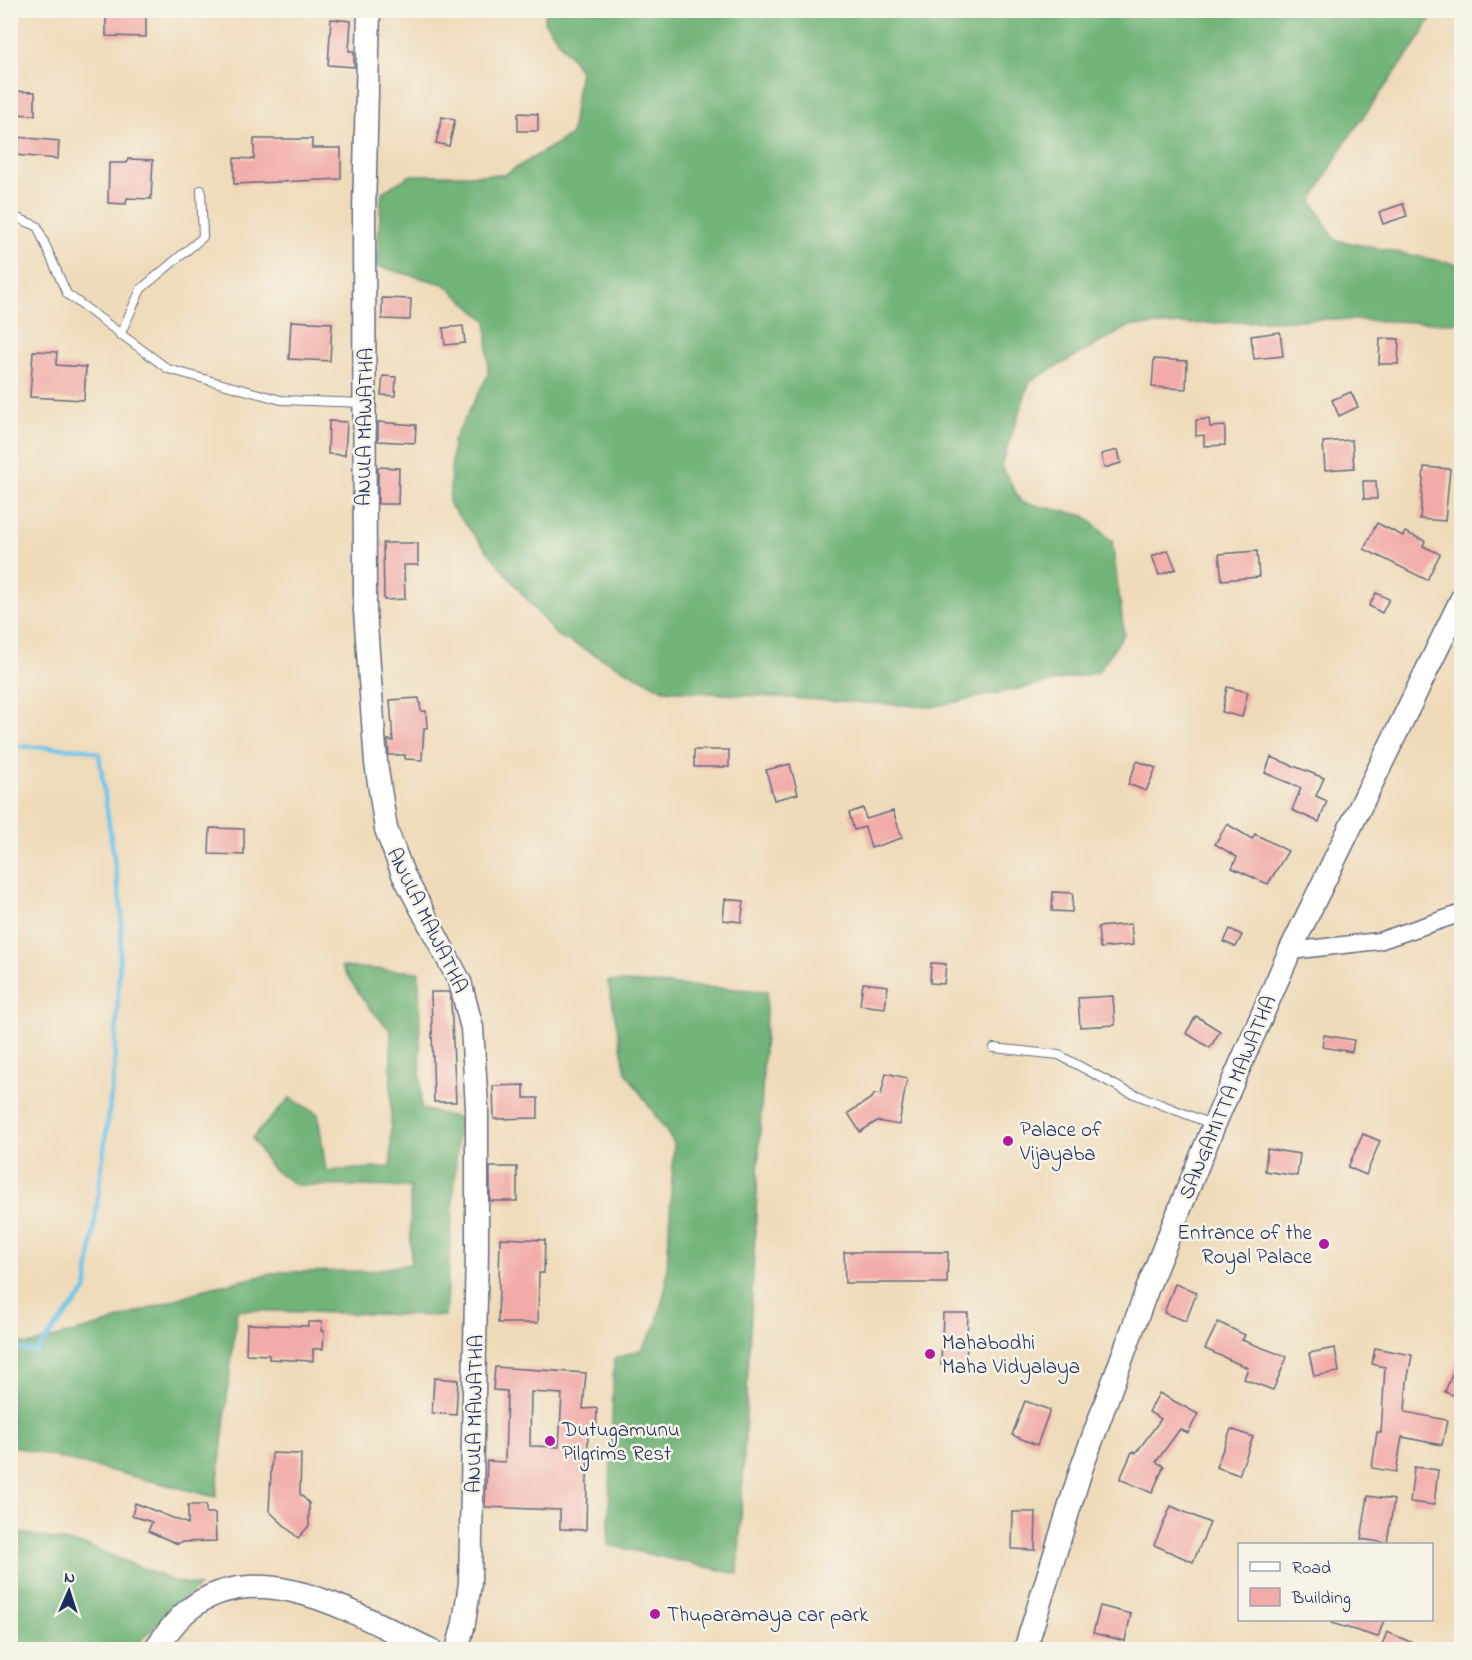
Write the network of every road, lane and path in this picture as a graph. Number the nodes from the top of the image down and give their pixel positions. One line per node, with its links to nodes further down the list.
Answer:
1 (369, 10): 5 (main road, ANULA MAWATHA)
2 (201, 190): 4 (lane)
3 (10, 215): 4 (lane)
4 (120, 335): 5 (lane)
5 (365, 404): 13 (main road, ANULA MAWATHA)
6 (1461, 597): 8 (main road, SANGAMITTA MAWATHA)
7 (1461, 913): 8 (street)
8 (1290, 951): 10 (main road, SANGAMITTA MAWATHA)
9 (994, 1048): 10 (lane)
10 (1214, 1125): 14 (main road, SANGAMITTA MAWATHA)
11 (154, 1650): 12 (main road)
12 (430, 1650)
13 (457, 1650)
14 (1025, 1650)

